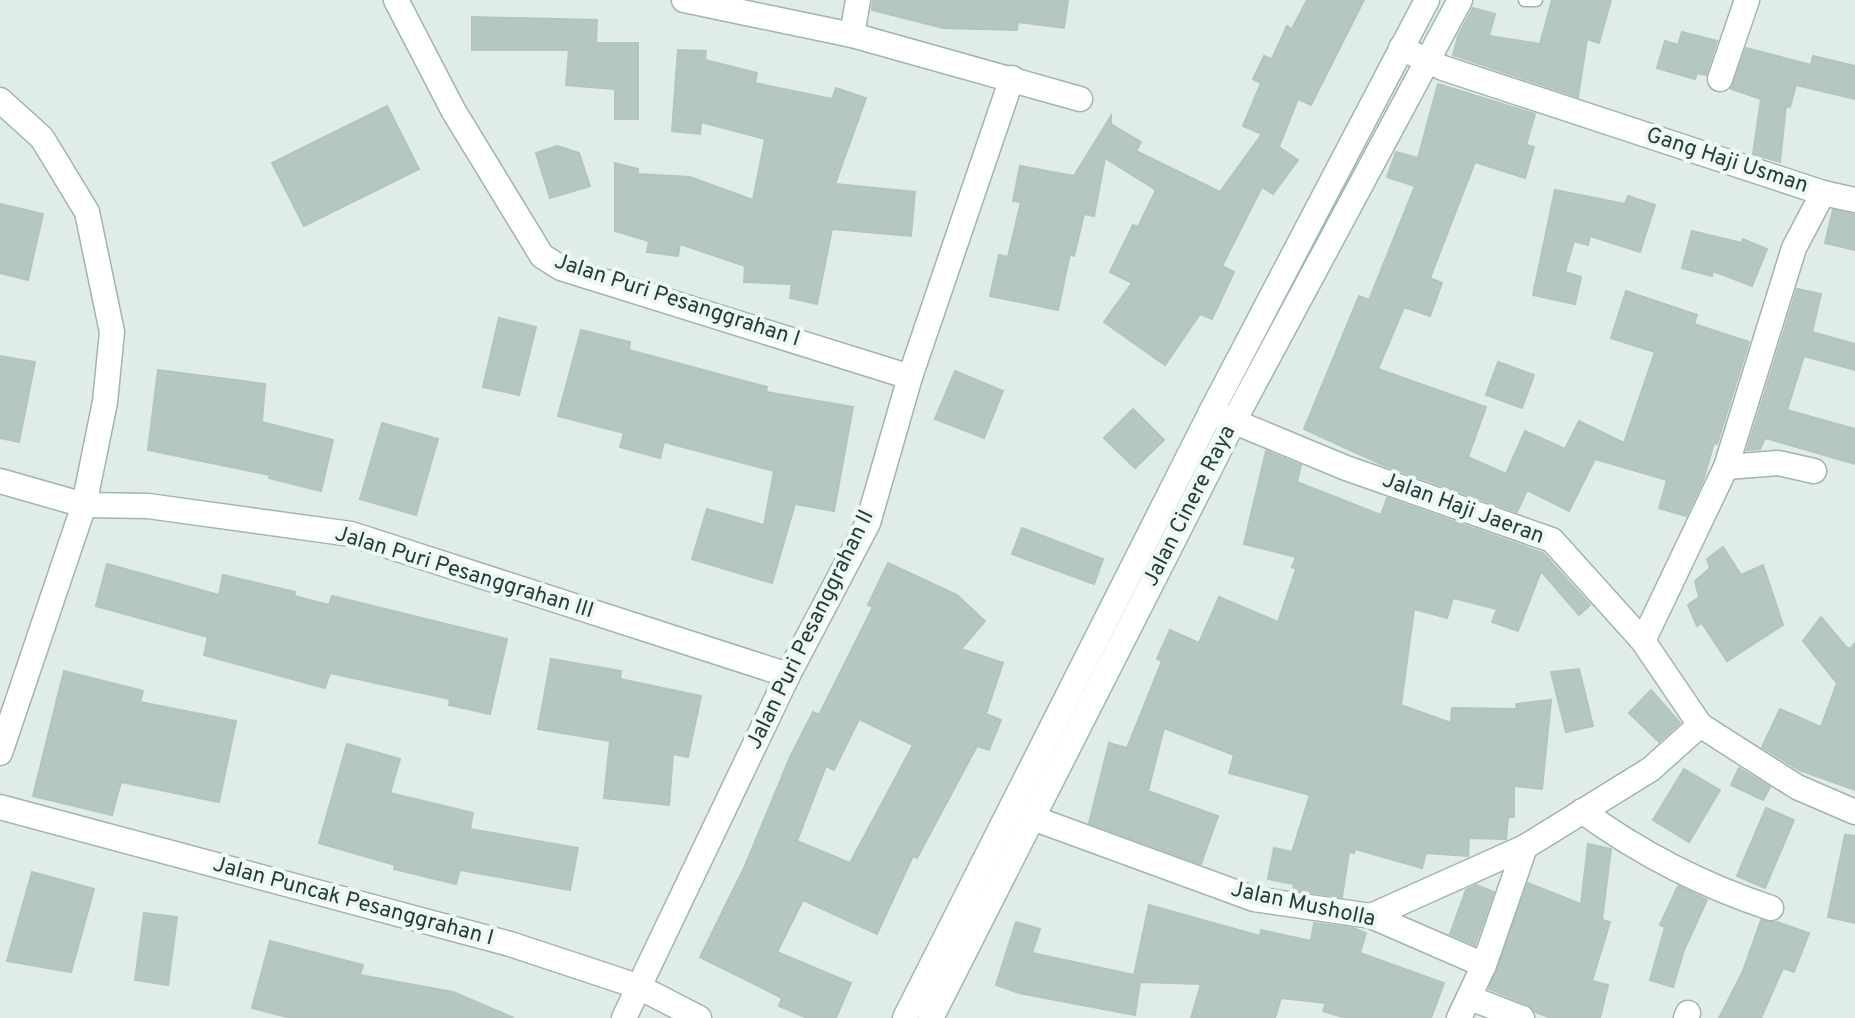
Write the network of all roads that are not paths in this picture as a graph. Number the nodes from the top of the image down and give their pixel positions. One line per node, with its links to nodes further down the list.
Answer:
1 (396, 0): 18 (street, Jalan Puri Pesanggrahan I)
2 (684, 0): 9 (street)
3 (858, 0): 9 (street)
4 (1427, 0): 10 (street, Jalan Cinere Raya)
5 (1460, 0): 11 (street, Jalan Cinere Raya)
6 (1525, 0): 7 (lane)
7 (1536, 0)
8 (1747, 0): 13 (street)
9 (852, 35): 12 (street)
10 (1401, 48): 11 (street, Gang Haji Usman); 19 (street, Jalan Cinere Raya)
11 (1428, 61): 16 (street, Gang Haji Usman); 20 (street, Jalan Cinere Raya)
12 (1012, 78): 14 (street); 18 (street, Jalan Puri Pesanggrahan II)
13 (1720, 79)
14 (1080, 99)
15 (0, 100): 24 (street)
16 (1823, 193): 17 (street); 21 (street, Gang Haji Usman)
17 (1855, 200)
18 (910, 377): 26 (street, Jalan Puri Pesanggrahan II)
19 (1211, 412): 20 (street, Jalan Haji Jaeran); 41 (street, Jalan Cinere Raya)
20 (1234, 421): 25 (street, Jalan Haji Jaeran); 32 (street, Jalan Cinere Raya)
21 (1726, 467): 22 (street); 25 (street, Gang Haji Usman)
22 (1814, 471)
23 (0, 481): 24 (street, Jalan Puri Pesanggrahan III)
24 (84, 505): 26 (street, Jalan Puri Pesanggrahan III); 28 (street)
25 (1643, 641): 27 (street, Jalan Haji Jaeran)
26 (788, 675): 37 (street, Jalan Puri Pesanggrahan II)
27 (1700, 725): 30 (street); 31 (street, Jalan Haji Jaeran)
28 (0, 753)
29 (0, 807): 37 (street, Jalan Puncak Pesanggrahan I)
30 (1582, 811): 33 (street); 34 (street)
31 (1855, 812)
32 (1030, 817): 35 (street, Jalan Musholla); 42 (street, Jalan Cinere Raya)
33 (1525, 847): 35 (street); 36 (street)
34 (1771, 908)
35 (1371, 916): 36 (street, Jalan Musholla)
36 (1484, 965): 38 (street)
37 (637, 986): 39 (street, Jalan Puri Pesanggrahan II); 40 (street, Jalan Puncak Pesanggrahan I)
38 (1465, 1008): 43 (street)
39 (624, 1018)
40 (699, 1018)
41 (905, 1018)
42 (931, 1018)
43 (1522, 1018)

